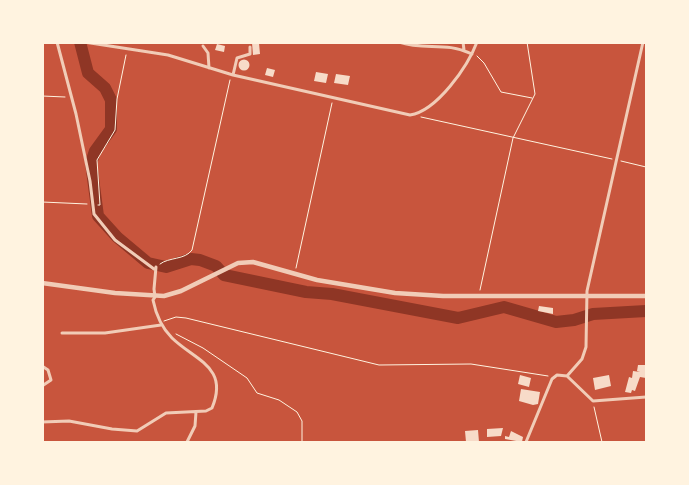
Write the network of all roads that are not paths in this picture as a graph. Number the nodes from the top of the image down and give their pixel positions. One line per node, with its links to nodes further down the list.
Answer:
1 (57, 42): 15 (street)
2 (399, 42): 9 (street)
3 (463, 42): 9 (street)
4 (477, 42): 10 (street)
5 (643, 42): 16 (street)
6 (85, 43): 11 (street)
7 (203, 46): 11 (street)
8 (250, 47): 12 (street)
9 (464, 50): 10 (street)
10 (472, 54): 12 (street)
11 (209, 68): 12 (street)
12 (232, 75)
13 (42, 283): 15 (street)
14 (646, 296): 16 (street)
15 (155, 297): 16 (street); 17 (street)
16 (586, 297): 20 (street)
17 (160, 323): 18 (street); 23 (street)
18 (62, 333)
19 (42, 366): 21 (street)
20 (567, 376): 22 (street); 26 (street)
21 (42, 386)
22 (646, 397)
23 (196, 412): 24 (street); 25 (street)
24 (42, 422)
25 (187, 442)
26 (526, 442)

